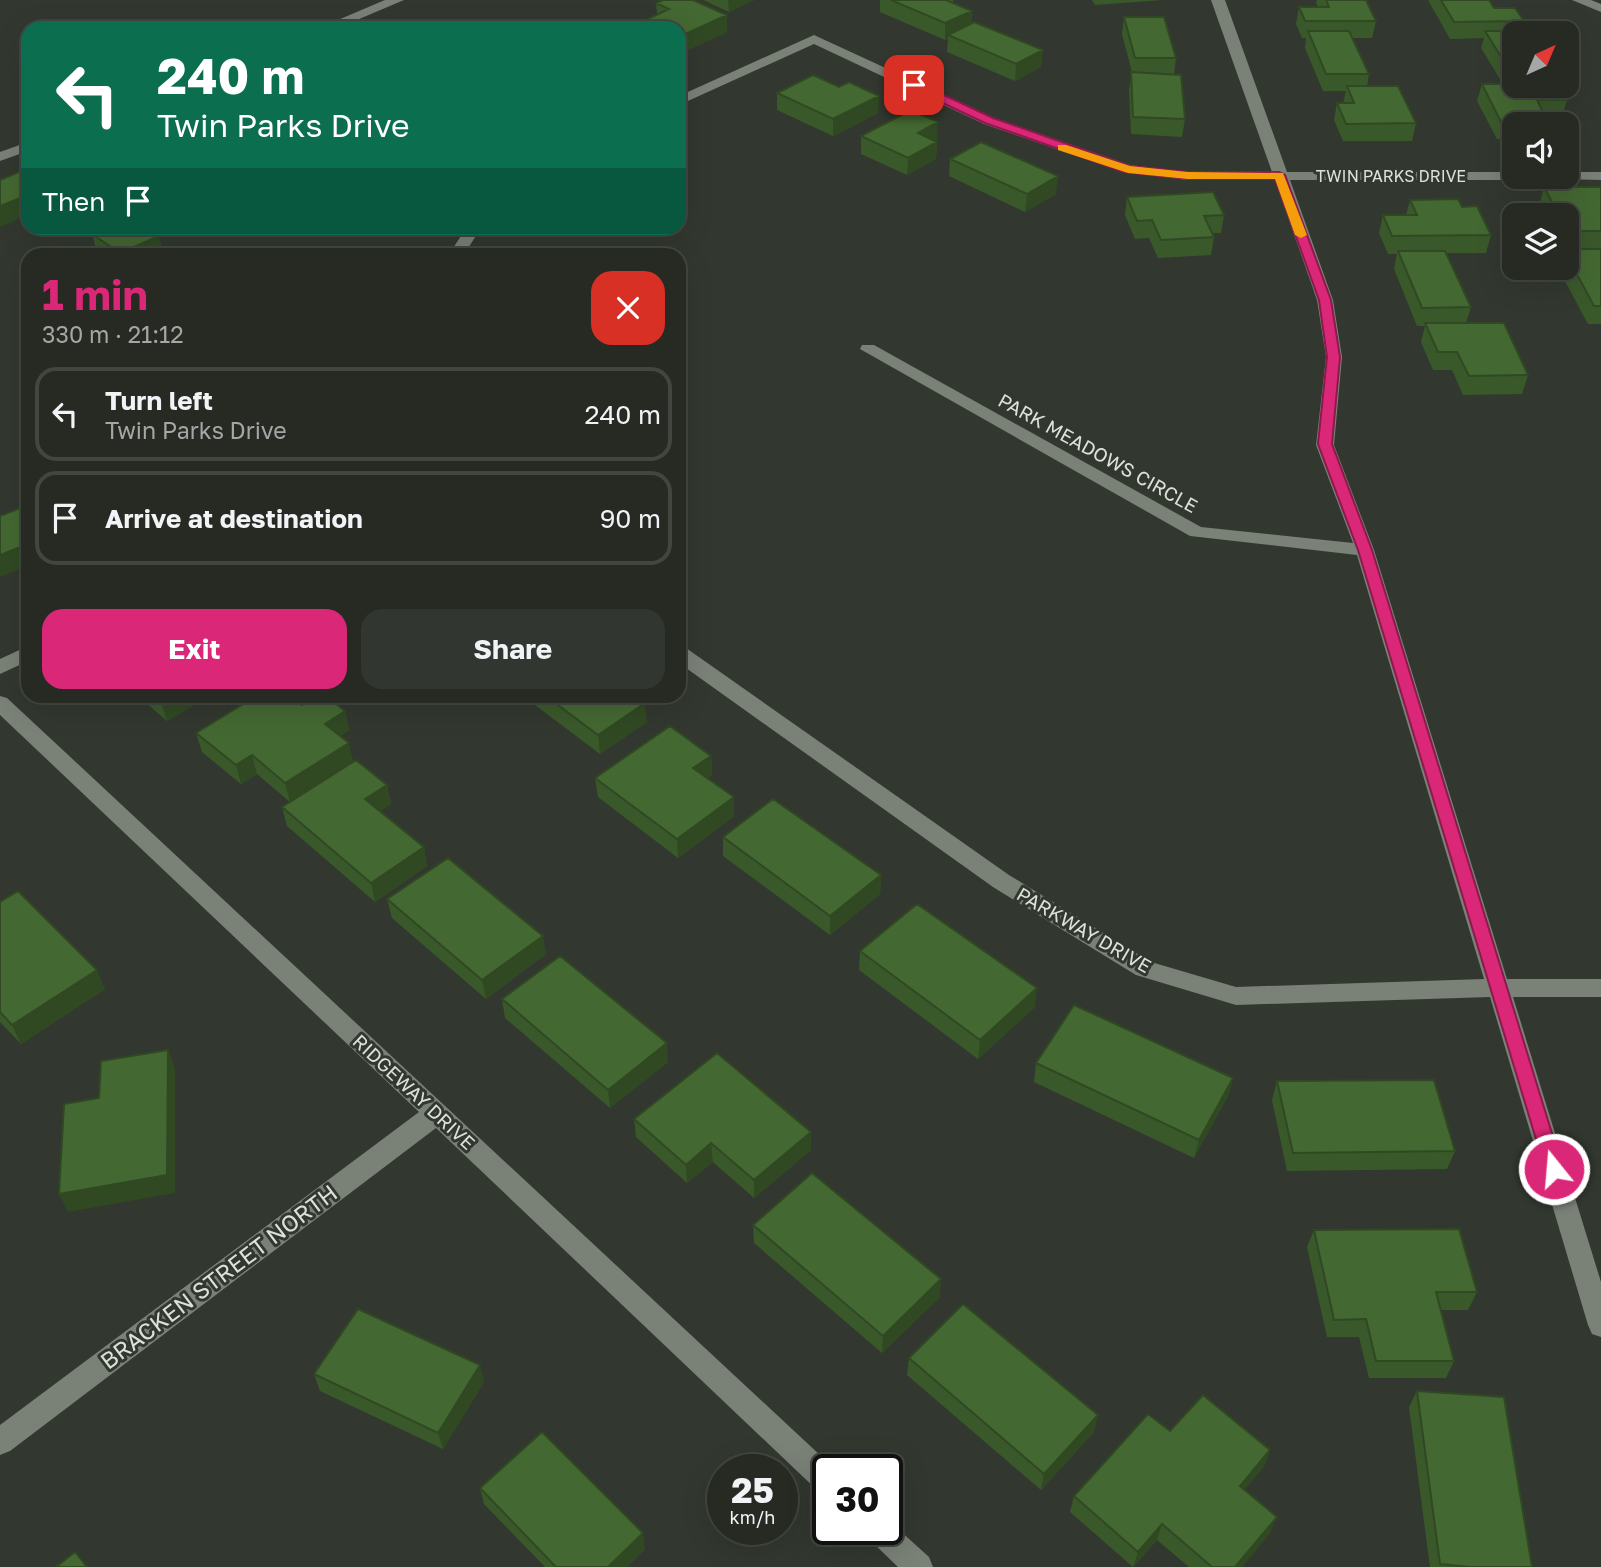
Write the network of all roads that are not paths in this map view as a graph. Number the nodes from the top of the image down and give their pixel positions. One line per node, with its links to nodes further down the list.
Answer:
1 (397, 0): 5 (street)
2 (1218, 0): 9 (street)
3 (1579, 0): 4 (street)
4 (1601, 8)
5 (344, 21)
6 (686, 98): 9 (street, TWIN PARKS DRIVE)
7 (21, 149): 8 (street)
8 (0, 157)
9 (1279, 175): 10 (street, TWIN PARKS DRIVE); 14 (street)
10 (1502, 176)
11 (1579, 176): 12 (street)
12 (1601, 176)
13 (869, 349): 14 (street, PARK MEADOWS CIRCLE)
14 (1365, 550): 19 (street)
15 (21, 656): 17 (street)
16 (686, 658): 19 (street, PARKWAY DRIVE)
17 (0, 667)
18 (0, 703): 21 (street, RIDGEWAY DRIVE)
19 (1499, 988): 20 (street, PARKWAY DRIVE); 22 (street)
20 (1601, 988)
21 (437, 1113): 23 (street, BRACKEN STREET NORTH); 24 (street, RIDGEWAY DRIVE)
22 (1601, 1325)
23 (0, 1441)
24 (812, 1466)
25 (896, 1545): 26 (street)
26 (919, 1567)

